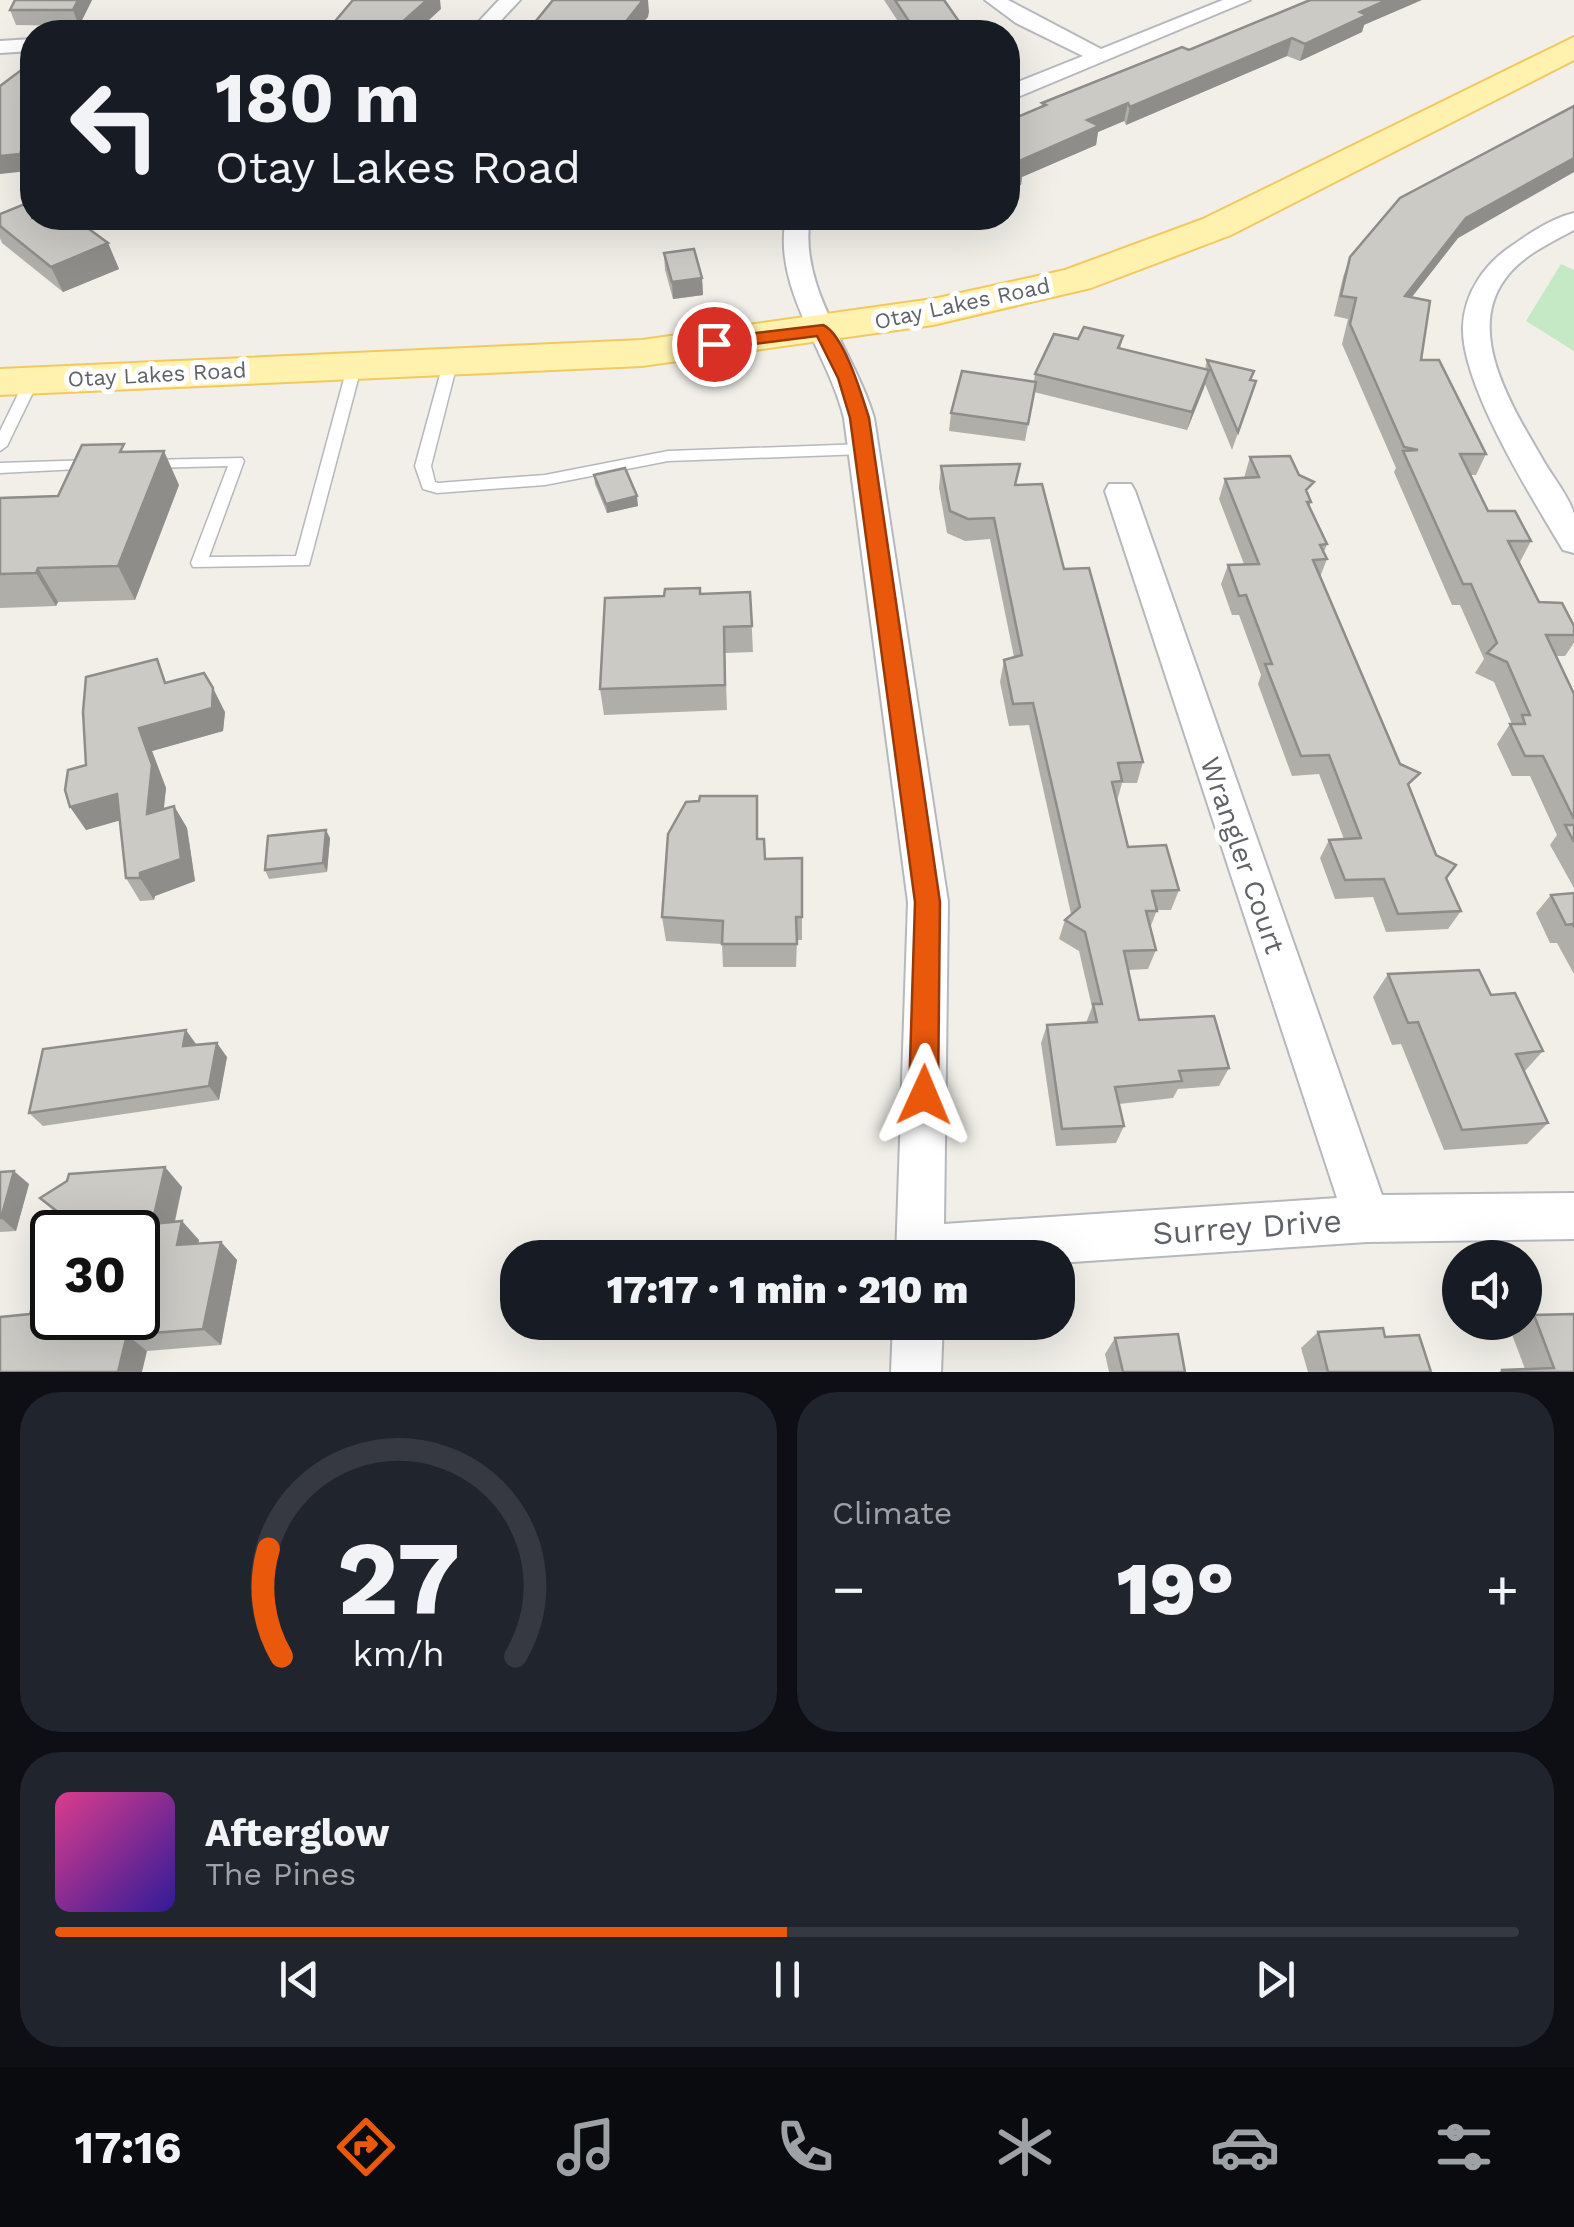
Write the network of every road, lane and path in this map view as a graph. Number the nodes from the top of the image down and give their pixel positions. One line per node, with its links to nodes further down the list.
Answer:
1 (510, 0): 4 (street)
2 (995, 0): 6 (street)
3 (1240, 0): 6 (street)
4 (490, 20)
5 (1574, 47): 10 (main road, Otay Lakes Road)
6 (1100, 56): 7 (street)
7 (1020, 89)
8 (1574, 220): 20 (street)
9 (797, 230): 10 (street)
10 (823, 330): 11 (main road, Otay Lakes Road); 15 (street)
11 (451, 360): 12 (main road, Otay Lakes Road); 15 (lane)
12 (355, 364): 13 (main road, Otay Lakes Road); 17 (lane)
13 (16, 381): 14 (lane)
14 (0, 446)
15 (864, 449): 23 (street)
16 (118, 464): 18 (lane)
17 (138, 464)
18 (0, 468)
19 (1120, 491): 22 (street, Wrangler Court)
20 (1574, 542)
21 (1574, 1216): 22 (street, Surrey Drive)
22 (1367, 1219): 24 (street, Surrey Drive)
23 (920, 1240)
24 (1075, 1241)
25 (917, 1340): 26 (street)
26 (916, 1372)

